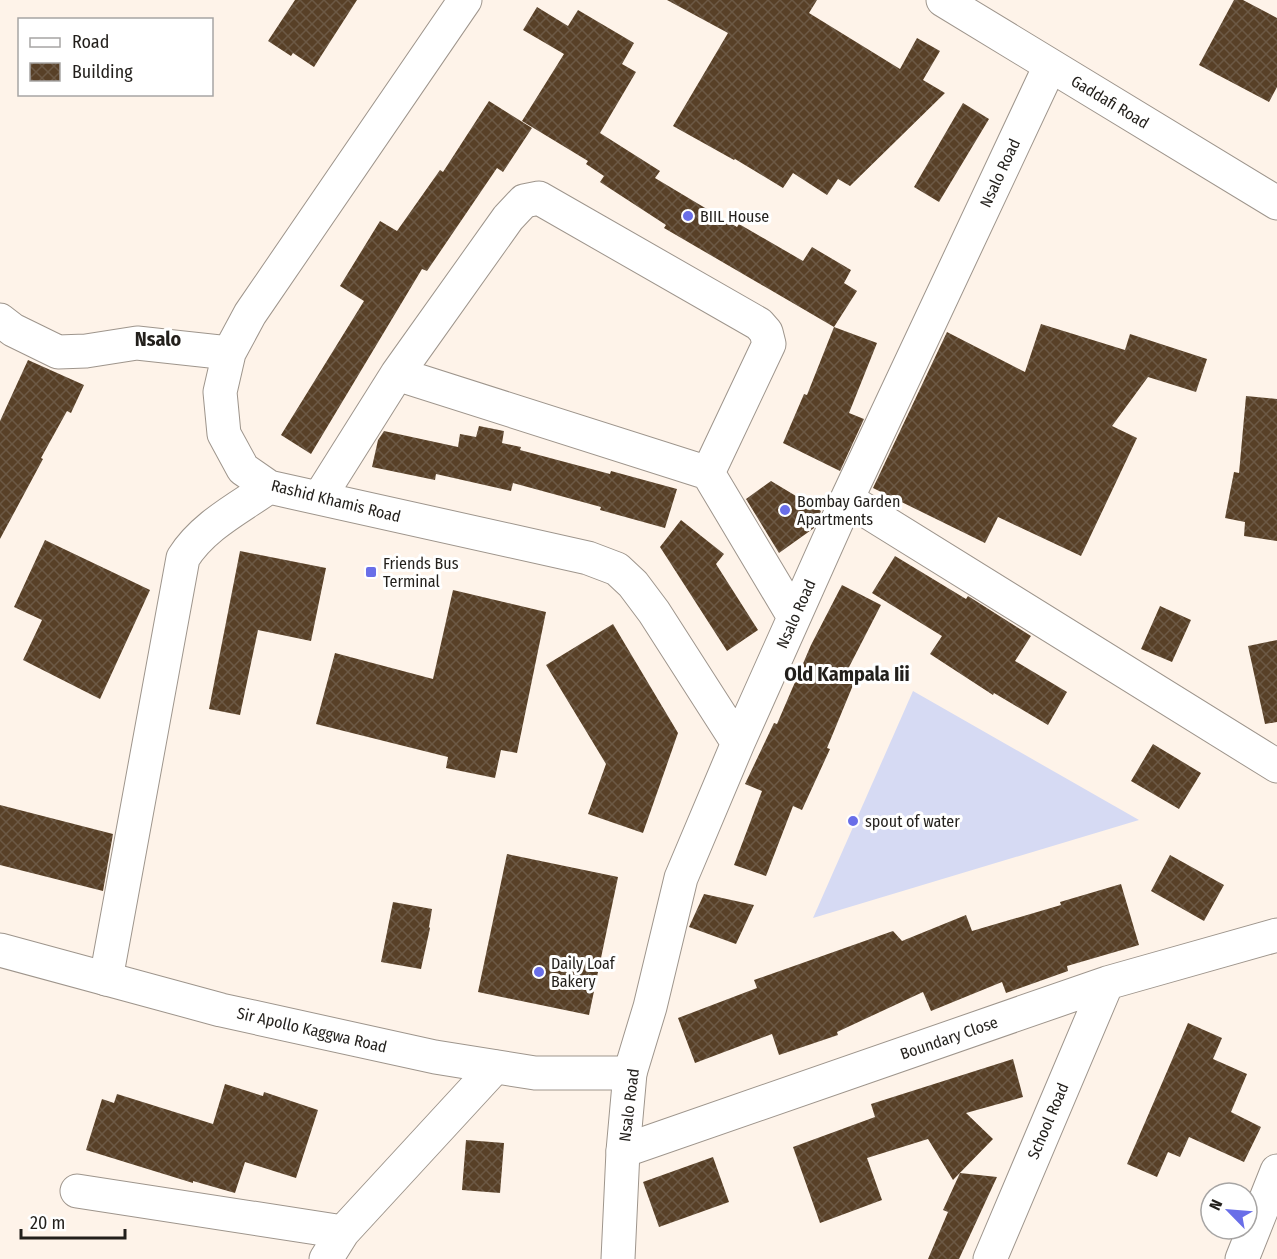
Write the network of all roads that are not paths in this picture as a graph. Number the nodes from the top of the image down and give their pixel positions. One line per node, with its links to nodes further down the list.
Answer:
1 (465, 0): 6 (street, Rashid Khamis Road)
2 (943, 0): 3 (street, Gaddafi Road)
3 (1050, 66): 4 (street, Gaddafi Road); 11 (street, Nsalo Road)
4 (1277, 203)
5 (0, 320): 6 (street)
6 (229, 353): 9 (street, Rashid Khamis Road)
7 (397, 374): 8 (street); 8 (street); 10 (street)
8 (708, 473): 12 (street)
9 (269, 487): 10 (street, Rashid Khamis Road); 17 (street)
10 (319, 498): 13 (street, Rashid Khamis Road)
11 (848, 499): 12 (street, Nsalo Road); 14 (street)
12 (794, 617): 13 (street, Nsalo Road)
13 (738, 743): 20 (street, Nsalo Road)
14 (1277, 766)
15 (1277, 934): 18 (street, Boundary Close)
16 (0, 950): 17 (street, Sir Apollo Kaggwa Road)
17 (106, 979): 19 (street, Sir Apollo Kaggwa Road)
18 (1107, 983): 21 (street, Boundary Close); 26 (street, School Road)
19 (495, 1067): 20 (street, Sir Apollo Kaggwa Road); 24 (street)
20 (630, 1073): 21 (street, Nsalo Road)
21 (623, 1151): 25 (street, Nsalo Road)
22 (1277, 1171): 27 (street)
23 (76, 1191): 24 (street)
24 (335, 1246)
25 (618, 1259)
26 (990, 1259)
27 (1242, 1259)

